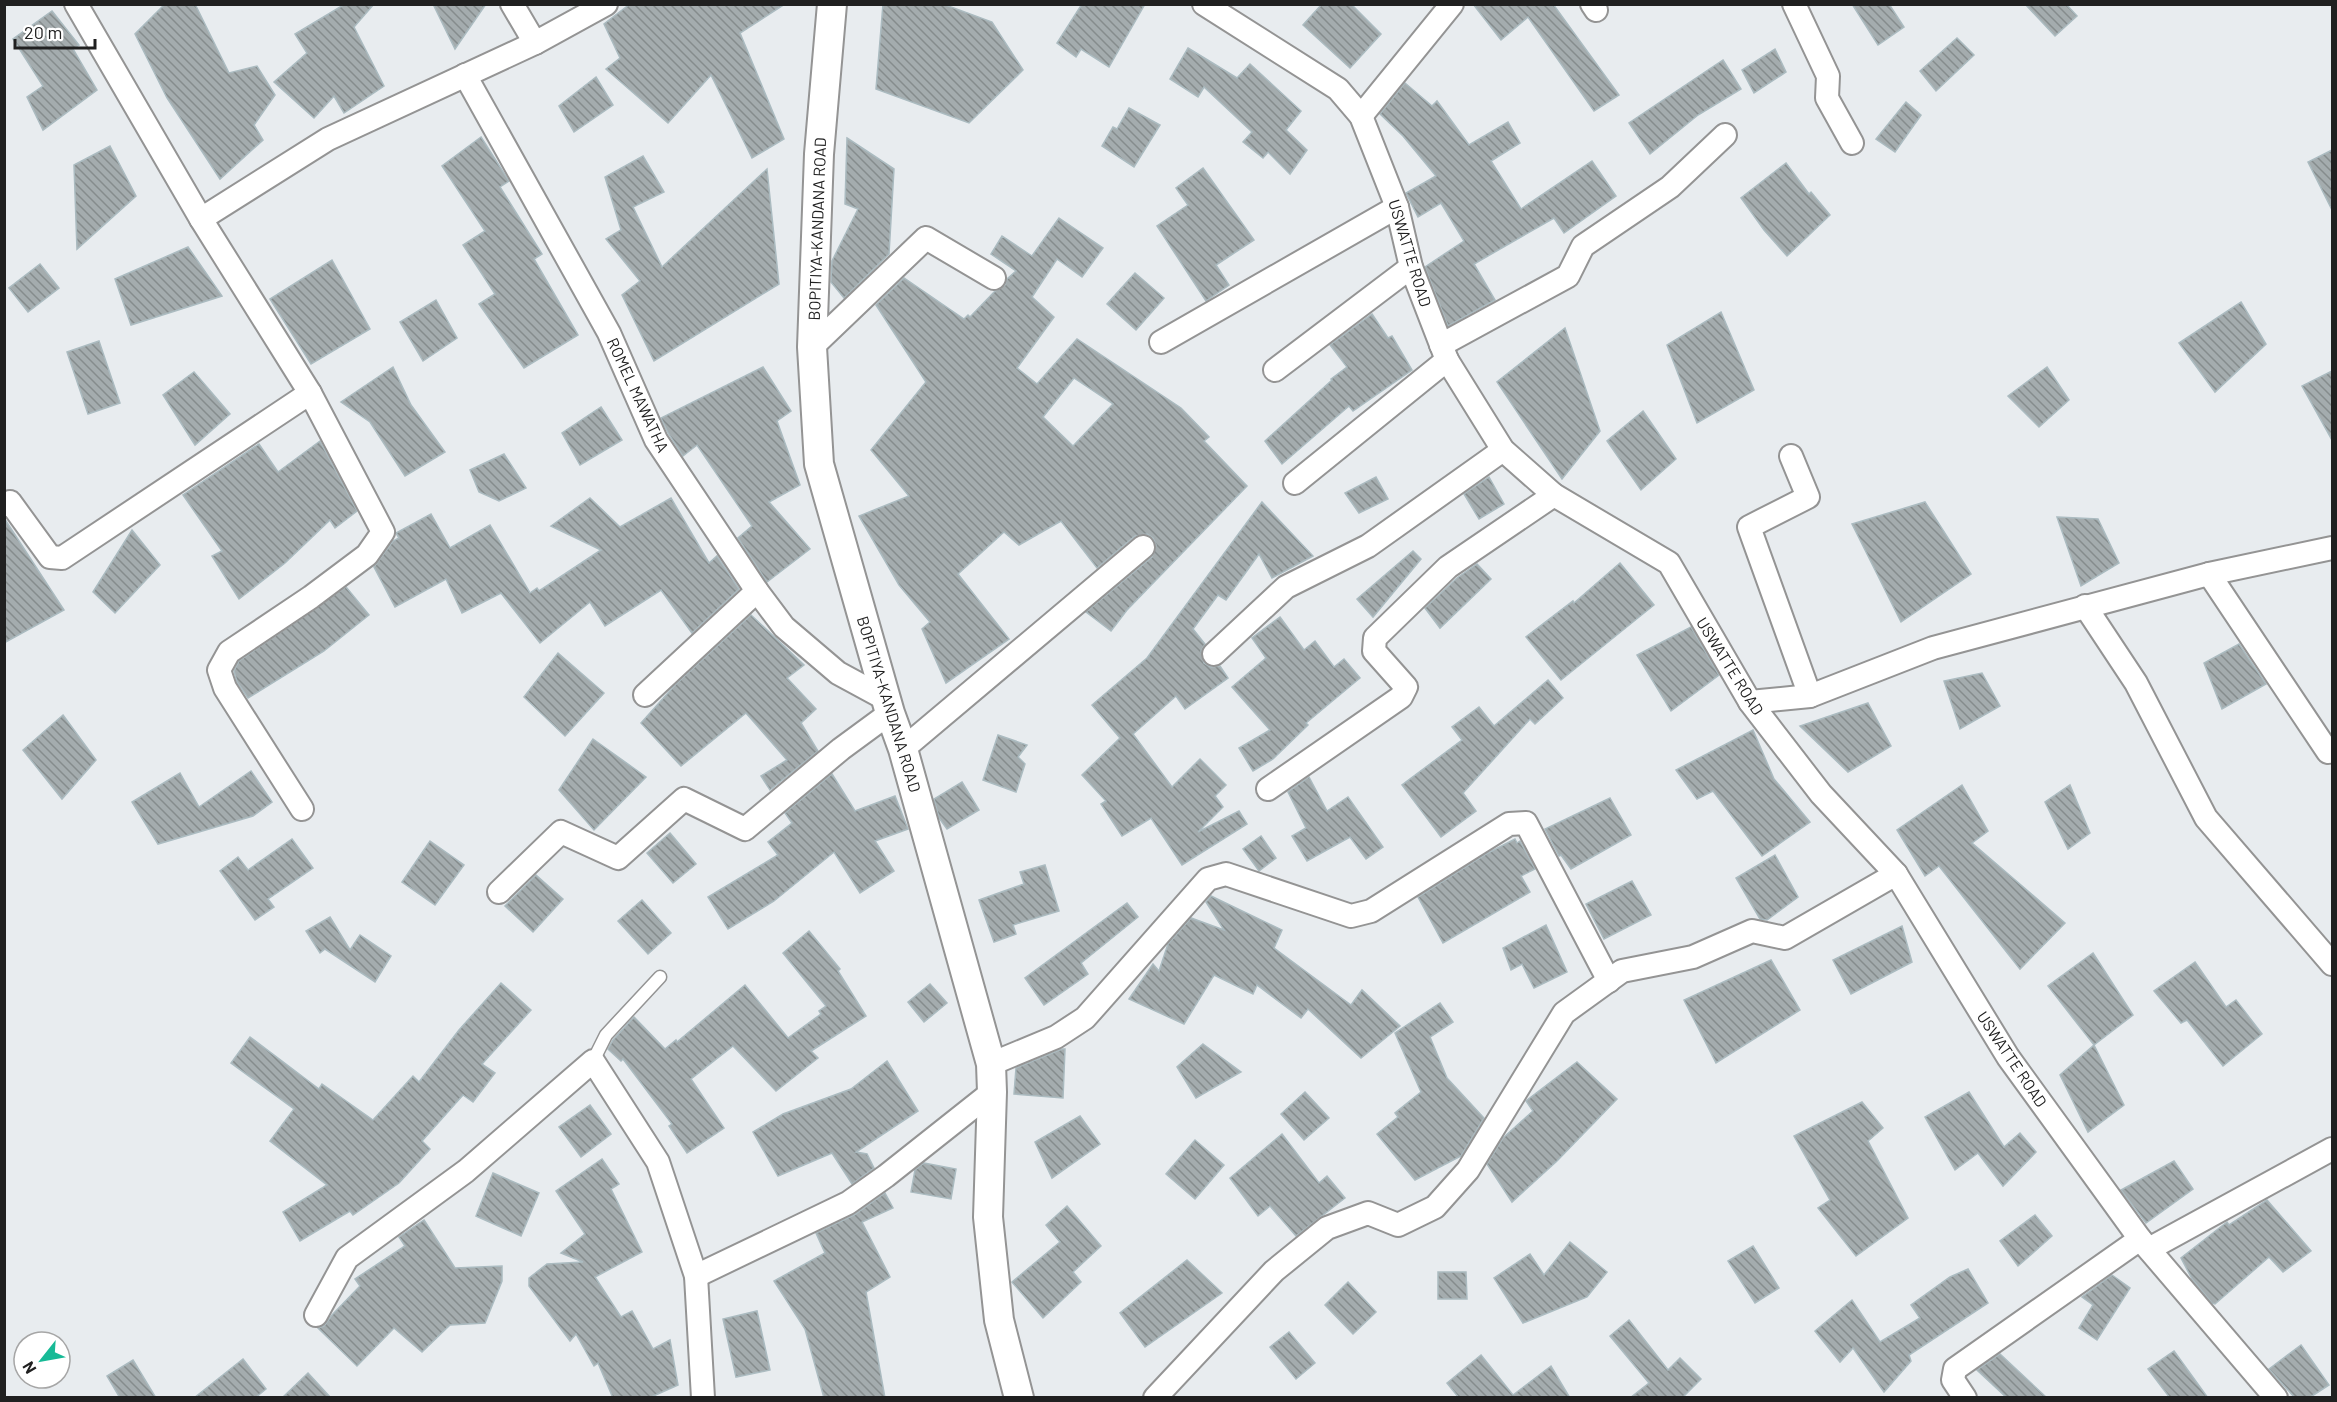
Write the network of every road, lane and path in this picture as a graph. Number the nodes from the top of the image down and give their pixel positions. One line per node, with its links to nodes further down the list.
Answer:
1 (76, 4): 14 (street)
2 (512, 4): 8 (street)
3 (606, 4): 8 (street)
4 (832, 4): 18 (street, BOPITIYA-KANDANA ROAD)
5 (1204, 4): 10 (street, USWATTE ROAD)
6 (1452, 4): 10 (street)
7 (1794, 4): 12 (street)
8 (535, 43): 9 (street)
9 (465, 75): 14 (street); 30 (street, ROMEL MAWATHA)
10 (1361, 116): 13 (street, USWATTE ROAD)
11 (1725, 135): 19 (street)
12 (1852, 143)
13 (1397, 207): 15 (street, USWATTE ROAD); 17 (street)
14 (201, 219): 21 (street)
15 (1411, 267): 19 (street, USWATTE ROAD); 20 (street)
16 (994, 278): 18 (street)
17 (1161, 342)
18 (812, 347): 36 (street, BOPITIYA-KANDANA ROAD)
19 (1444, 352): 22 (street, USWATTE ROAD); 24 (street)
20 (1275, 370)
21 (310, 393): 26 (street); 40 (street)
22 (1503, 450): 25 (street, USWATTE ROAD); 32 (street)
23 (1791, 456): 34 (street)
24 (1295, 483)
25 (1554, 495): 35 (street, USWATTE ROAD); 39 (street)
26 (4, 505)
27 (1143, 547): 37 (street)
28 (2332, 548): 29 (street)
29 (2209, 574): 31 (street); 38 (street)
30 (757, 591): 33 (street); 36 (street, ROMEL MAWATHA)
31 (2085, 606): 34 (street); 43 (street)
32 (1214, 654)
33 (645, 695)
34 (1810, 696): 35 (street)
35 (1750, 702): 41 (street, USWATTE ROAD)
36 (888, 706): 37 (street, BOPITIYA-KANDANA ROAD); 42 (street)
37 (903, 749): 47 (street, BOPITIYA-KANDANA ROAD)
38 (2328, 752)
39 (1268, 789)
40 (302, 809)
41 (1896, 874): 45 (street); 49 (street, USWATTE ROAD)
42 (499, 892)
43 (2332, 964)
44 (660, 977): 46 (lane)
45 (1609, 981): 47 (street); 54 (street)
46 (593, 1061): 50 (street); 51 (street)
47 (991, 1078): 50 (street); 53 (street, BOPITIYA-KANDANA ROAD)
48 (2332, 1149): 49 (street)
49 (2145, 1244): 55 (street); 56 (street, USWATTE ROAD)
50 (696, 1276): 52 (street)
51 (316, 1315)
52 (703, 1398)
53 (1019, 1398)
54 (1155, 1398)
55 (1965, 1398)
56 (2277, 1398)

